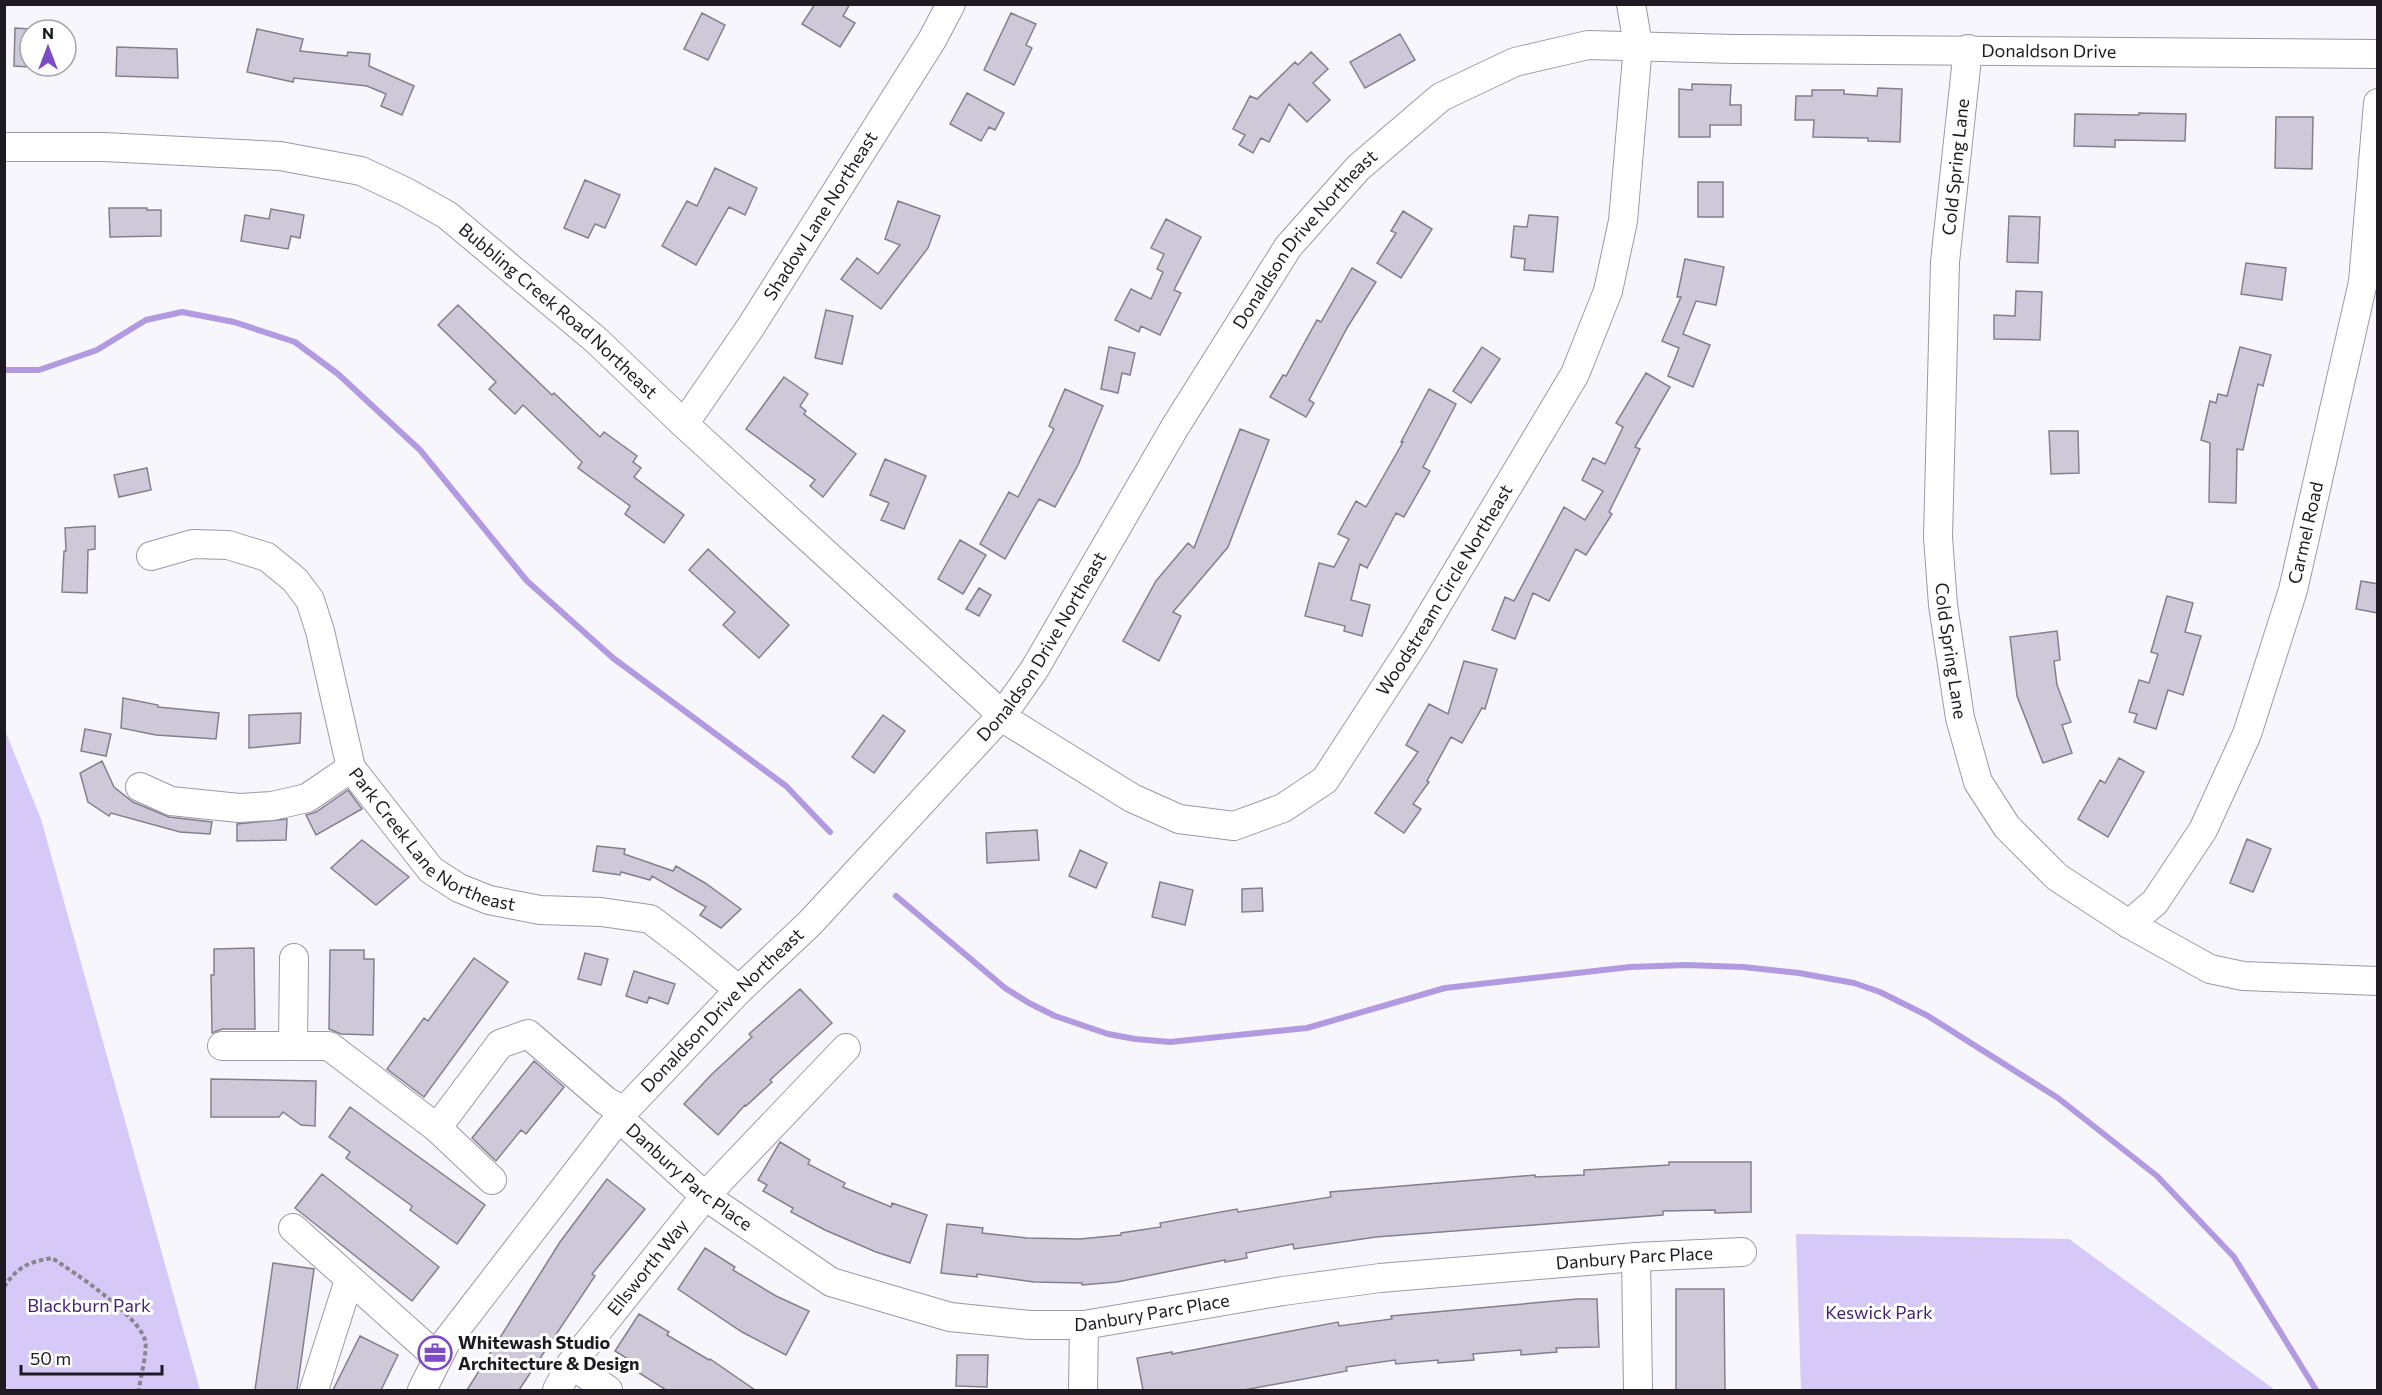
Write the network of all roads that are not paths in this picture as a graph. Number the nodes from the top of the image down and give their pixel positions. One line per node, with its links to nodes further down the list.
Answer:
1 (951, 4): 9 (street, Shadow Lane Northeast)
2 (1631, 4): 3 (street, Woodstream Circle Northeast)
3 (1638, 45): 4 (street, Donaldson Drive Northeast); 11 (street, Donaldson Drive Northeast); 11 (street, Woodstream Circle Northeast)
4 (1720, 48): 5 (street, Donaldson Drive)
5 (1968, 49): 6 (street, Donaldson Drive); 14 (street, Cold Spring Lane)
6 (2378, 54)
7 (2378, 103): 14 (street, Carmel Road)
8 (4, 147): 9 (street, Bubbling Creek Road Northeast)
9 (684, 424): 11 (street, Bubbling Creek Road Northeast)
10 (151, 556): 12 (street, Park Creek Lane Northeast)
11 (1003, 714): 17 (street, Donaldson Drive Northeast)
12 (351, 768): 13 (street); 17 (street, Park Creek Lane Northeast)
13 (140, 787)
14 (2129, 924): 16 (street, Cold Spring Lane)
15 (294, 958): 19 (street)
16 (2378, 981)
17 (739, 990): 21 (street, Donaldson Drive Northeast)
18 (222, 1046): 19 (street)
19 (293, 1046): 22 (street)
20 (846, 1048): 24 (street, Ellsworth Way)
21 (622, 1114): 22 (street, Danbury Parc Place); 24 (street, Danbury Parc Place); 30 (street, Donaldson Drive Northeast)
22 (437, 1128): 23 (street)
23 (492, 1180)
24 (705, 1196): 29 (street, Danbury Parc Place); 31 (street, Ellsworth Way)
25 (293, 1228): 28 (street)
26 (1742, 1252): 27 (street, Danbury Parc Place)
27 (1636, 1257): 29 (street, Danbury Parc Place); 37 (street)
28 (349, 1280): 30 (street); 32 (street)
29 (1084, 1325): 36 (street)
30 (438, 1358): 33 (street, Donaldson Drive Northeast)
31 (571, 1364): 34 (street, Ellsworth Way); 35 (street)
32 (314, 1390)
33 (422, 1390)
34 (557, 1390)
35 (608, 1390)
36 (1083, 1390)
37 (1638, 1390)

